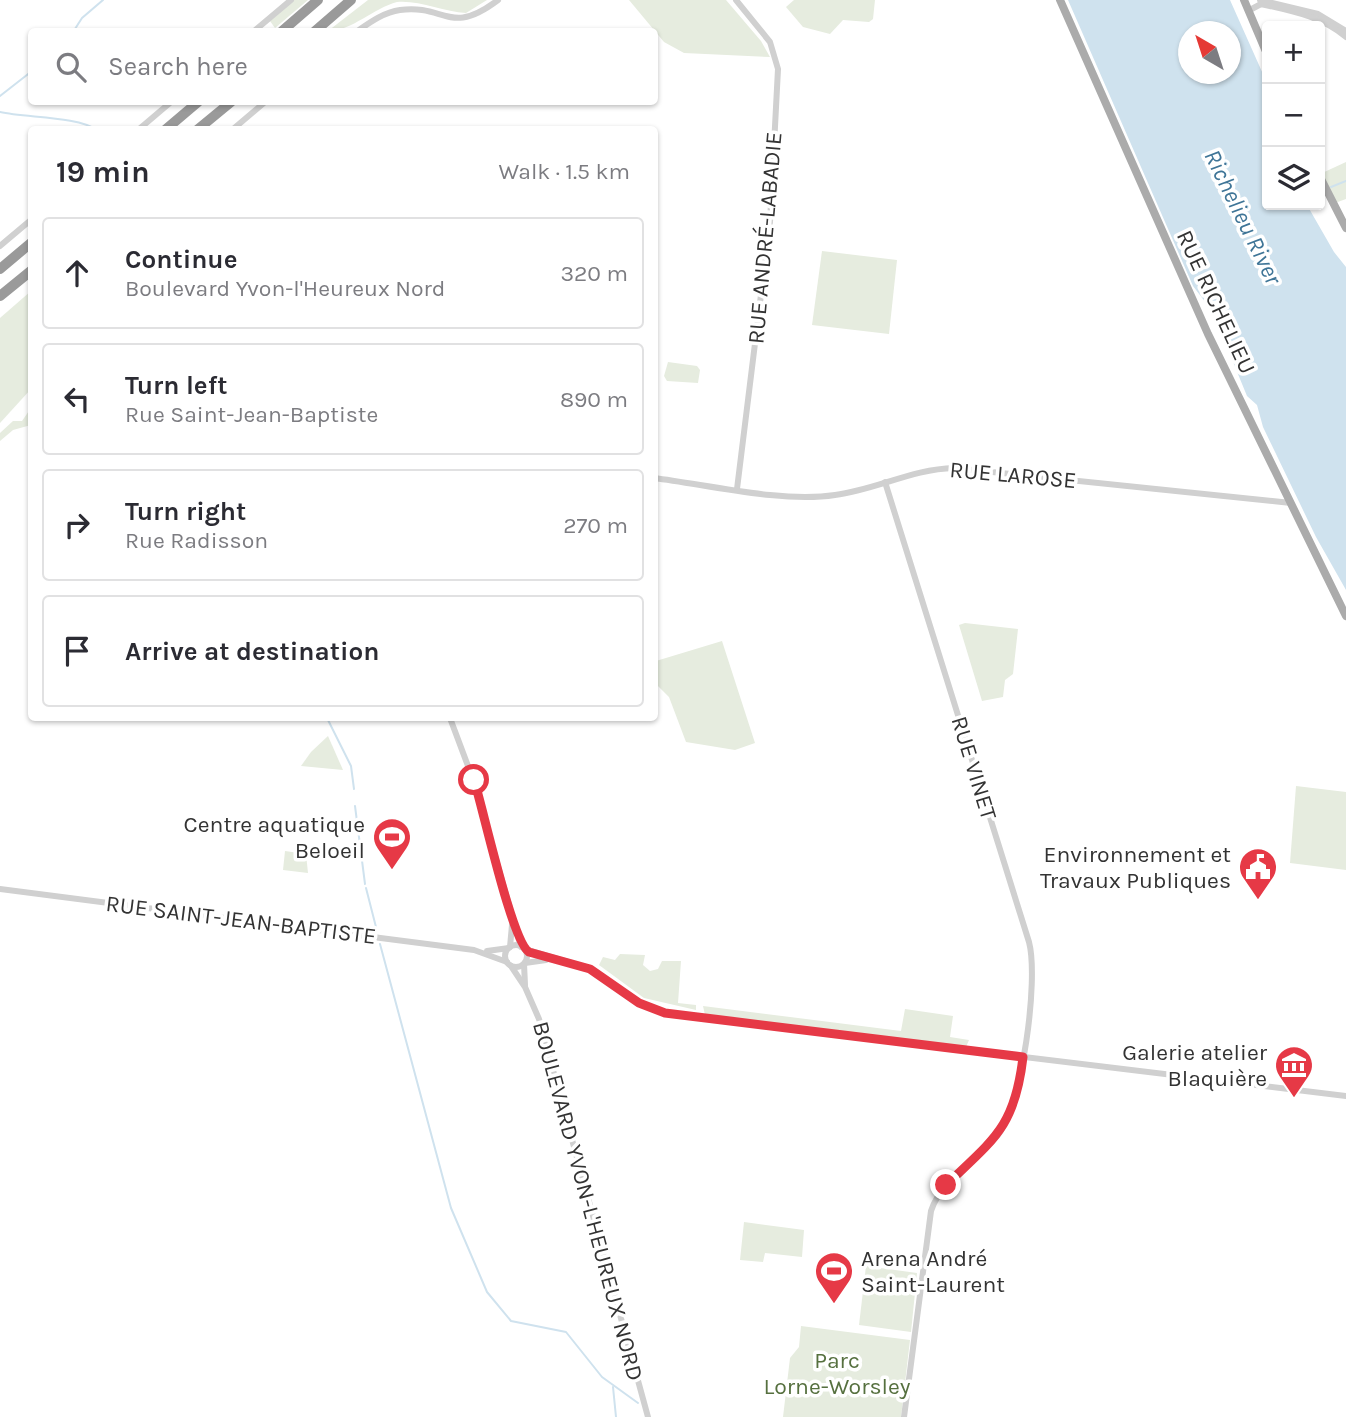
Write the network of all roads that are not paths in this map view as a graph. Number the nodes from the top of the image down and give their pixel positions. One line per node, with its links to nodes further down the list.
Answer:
1 (291, 0): 9 (street)
2 (318, 0): 10 (highway)
3 (352, 0): 11 (highway)
4 (498, 0): 12 (street)
5 (736, 0): 34 (street, RUE ANDRÉ-LABADIE)
6 (1060, 0): 35 (main road, RUE RICHELIEU)
7 (1259, 0): 8 (street); 13 (street)
8 (1245, 4): 14 (street); 15 (main road)
9 (258, 28)
10 (286, 28)
11 (318, 28)
12 (363, 28)
13 (1346, 31)
14 (1346, 37)
15 (1262, 43)
16 (167, 105): 20 (street)
17 (194, 105): 21 (highway)
18 (226, 105): 22 (highway)
19 (261, 105): 23 (street)
20 (143, 126)
21 (170, 126)
22 (202, 126)
23 (237, 126)
24 (1325, 187): 26 (main road)
25 (28, 222): 28 (street)
26 (1346, 228)
27 (28, 245): 29 (highway)
28 (0, 246)
29 (0, 269)
30 (28, 273): 31 (highway)
31 (0, 296)
32 (658, 479): 34 (street, RUE LAROSE)
33 (885, 482): 34 (street, RUE LAROSE); 35 (street, RUE LAROSE); 47 (street, RUE VINET)
34 (737, 489)
35 (1291, 503): 36 (main road, RUE RICHELIEU)
36 (1346, 616)
37 (451, 721): 39 (street)
38 (0, 889): 42 (street, RUE SAINT-JEAN-BAPTISTE)
39 (512, 923): 40 (street); 41 (street)
40 (509, 948): 41 (street, RUE SAINT-JEAN-BAPTISTE); 42 (street, RUE SAINT-JEAN-BAPTISTE); 44 (street)
41 (523, 948): 43 (street); 45 (street, BOULEVARD YVON-L'HEUREUX NORD)
42 (481, 951): 44 (street, RUE SAINT-JEAN-BAPTISTE)
43 (551, 959): 45 (street); 47 (street)
44 (509, 964): 45 (street); 46 (street, BOULEVARD YVON-L'HEUREUX NORD)
45 (524, 964): 46 (street, BOULEVARD YVON-L'HEUREUX NORD)
46 (525, 987): 49 (street, BOULEVARD YVON-L'HEUREUX NORD)
47 (1023, 1057): 48 (street); 50 (street, RUE VINET)
48 (1346, 1096)
49 (648, 1417)
50 (904, 1417)

